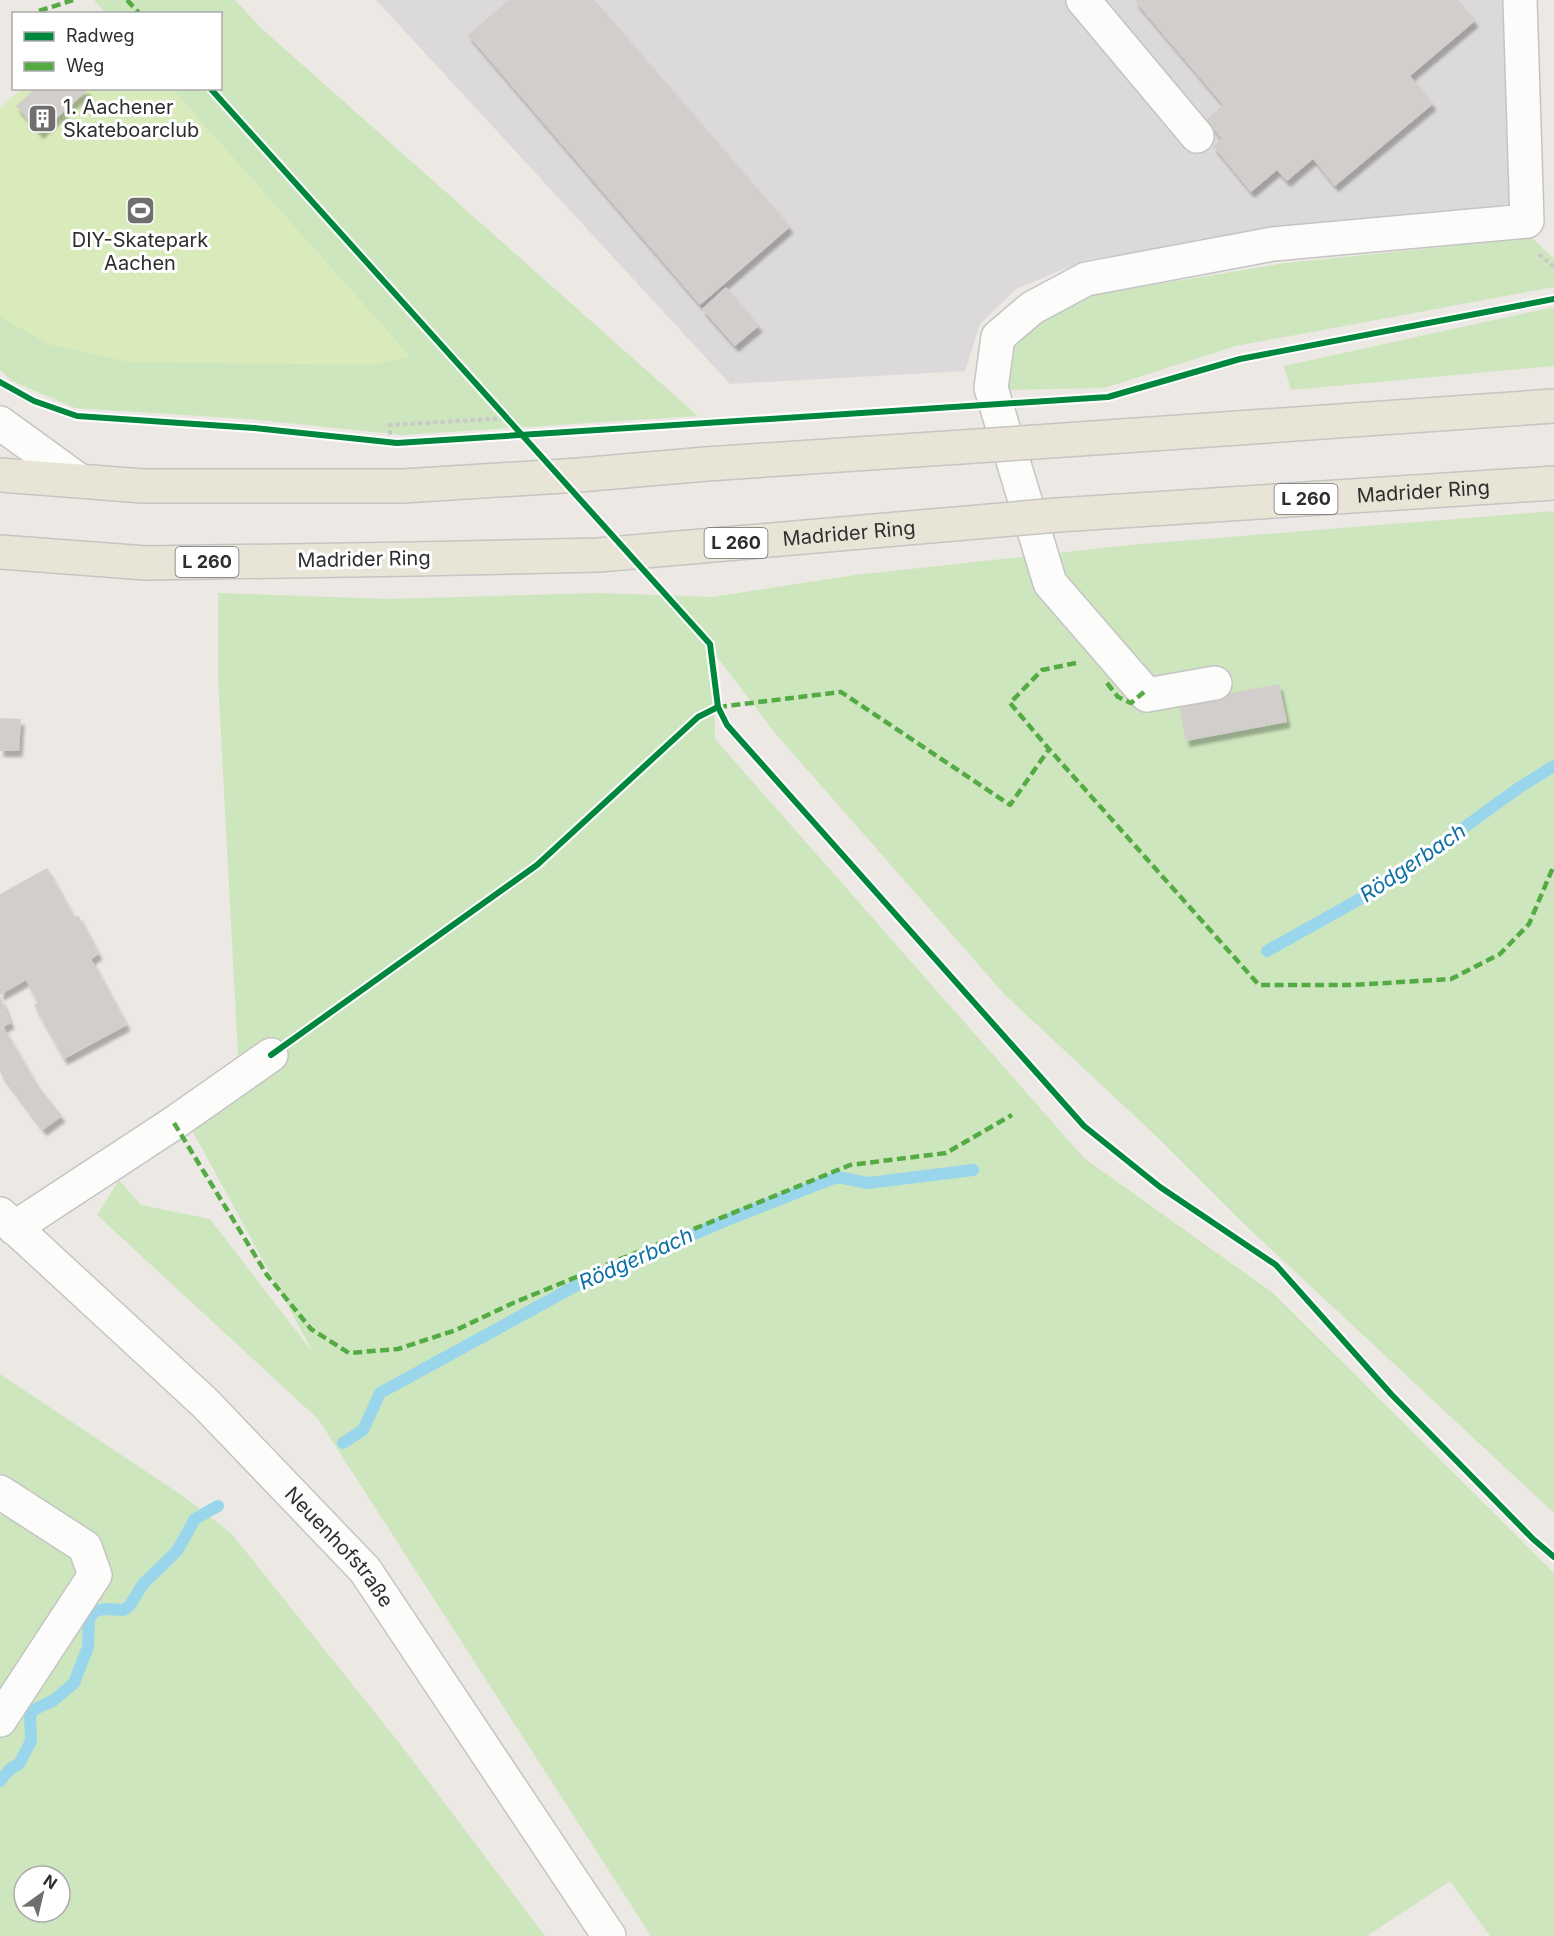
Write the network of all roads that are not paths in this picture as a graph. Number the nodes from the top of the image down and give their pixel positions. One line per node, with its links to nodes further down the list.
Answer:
1 (1083, 0): 3 (street)
2 (1520, 0): 10 (street)
3 (1197, 136)
4 (1554, 406): 7 (main road, bridge)
5 (0, 423): 7 (street)
6 (0, 475): 7 (main road)
7 (80, 481)
8 (1554, 483): 9 (main road, Madrider Ring / L 260, bridge)
9 (0, 552)
10 (1215, 683)
11 (271, 1055): 12 (street)
12 (7, 1221): 15 (street, Neuenhofstraße)
13 (0, 1492): 14 (street)
14 (0, 1720)
15 (609, 1936)

